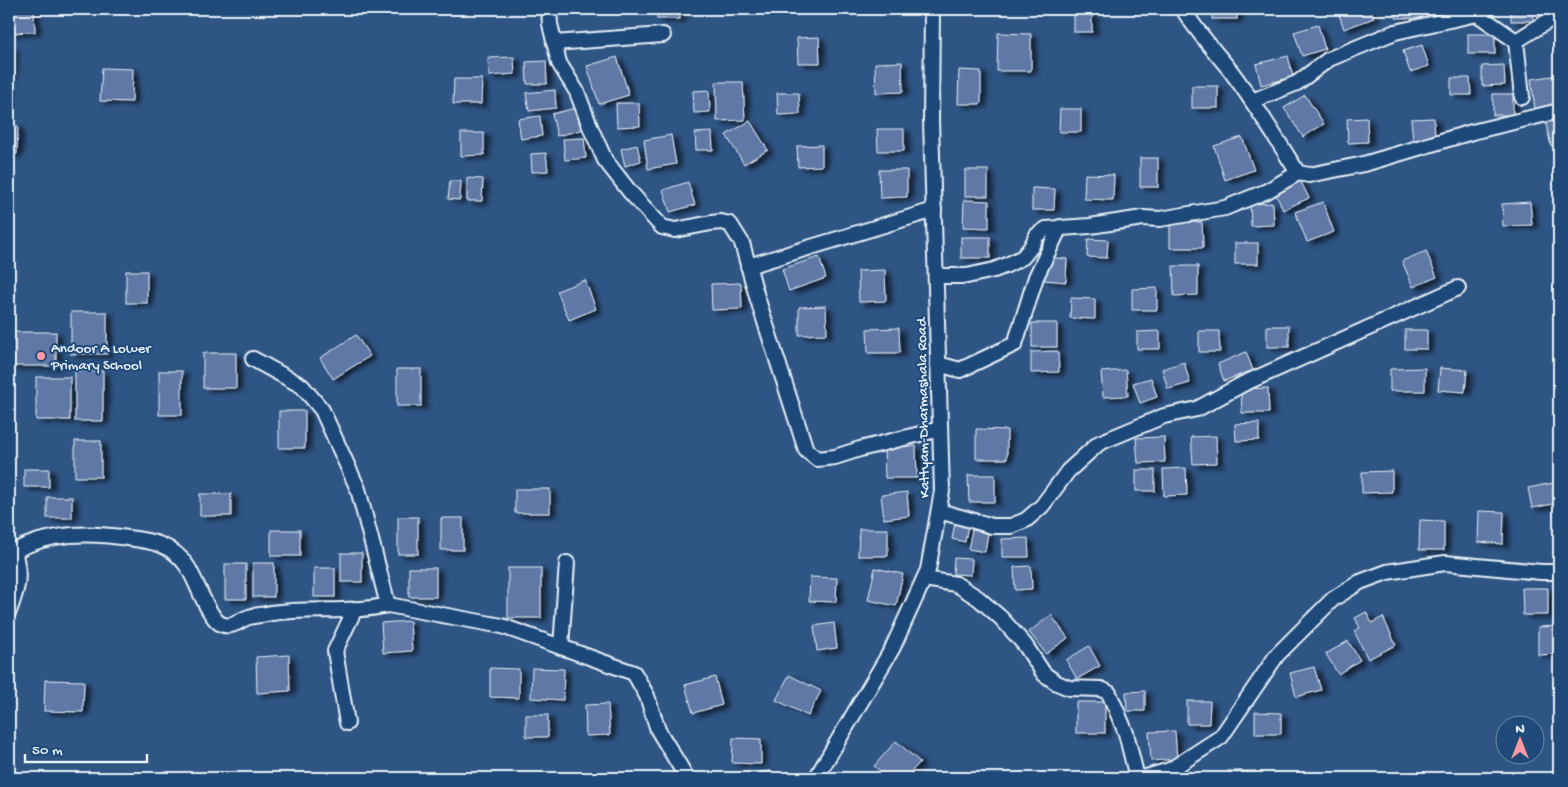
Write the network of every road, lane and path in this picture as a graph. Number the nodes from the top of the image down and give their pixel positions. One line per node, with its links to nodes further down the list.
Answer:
1 (549, 9): 7 (street)
2 (932, 9): 12 (street, Kattyam-Dharmashala Road)
3 (1182, 9): 9 (street)
4 (1559, 14): 6 (street)
5 (663, 35): 7 (street)
6 (1516, 41): 8 (street); 9 (street)
7 (554, 43): 14 (street)
8 (1522, 97)
9 (1252, 101): 11 (street)
10 (1559, 111): 11 (street)
11 (1298, 173): 13 (street)
12 (934, 210): 14 (street); 15 (street, Kattyam-Dharmashala Road)
13 (1060, 226): 15 (street); 18 (street)
14 (748, 266): 19 (street)
15 (936, 276): 18 (street, Kattyam-Dharmashala Road)
16 (1458, 288): 20 (street)
17 (253, 359): 25 (street)
18 (938, 364): 19 (street, Kattyam-Dharmashala Road)
19 (940, 429): 20 (street, Kattyam-Dharmashala Road)
20 (939, 511): 24 (street, Kattyam-Dharmashala Road)
21 (11, 550): 26 (street); 27 (street)
22 (568, 563): 28 (street)
23 (1559, 572): 33 (street)
24 (924, 579): 31 (street, Kattyam-Dharmashala Road); 32 (street)
25 (388, 604): 26 (street); 28 (street)
26 (355, 609): 29 (street)
27 (9, 611)
28 (561, 647): 30 (street)
29 (347, 723)
30 (687, 778)
31 (816, 778)
32 (1137, 778)
33 (1143, 778)

